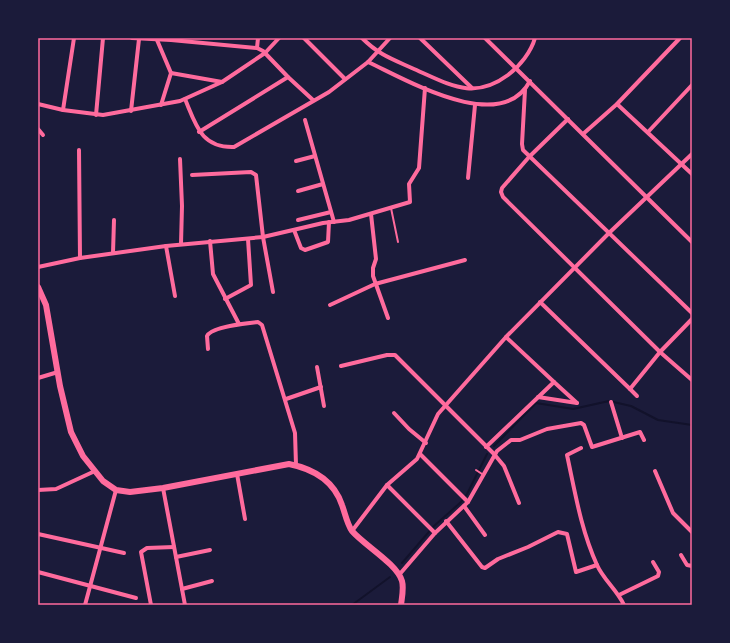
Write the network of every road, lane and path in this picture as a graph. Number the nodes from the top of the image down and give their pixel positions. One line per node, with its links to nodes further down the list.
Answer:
1 (74, 38): 36 (street)
2 (103, 38): 38 (street)
3 (132, 38): 13 (street)
4 (258, 38): 16 (street)
5 (279, 38): 18 (street)
6 (304, 38): 23 (street)
7 (362, 38): 17 (street)
8 (390, 38): 17 (street)
9 (420, 38): 28 (street)
10 (485, 38): 20 (street)
11 (535, 38): 20 (street)
12 (680, 38): 33 (street)
13 (139, 39): 15 (street); 37 (street)
14 (171, 39): 15 (street); 16 (street)
15 (157, 40): 21 (street)
16 (258, 48): 18 (street)
17 (376, 52): 19 (street); 28 (street)
18 (265, 53): 22 (street); 25 (street)
19 (368, 62): 23 (street); 27 (street)
20 (516, 69): 24 (street); 28 (street)
21 (171, 73): 25 (street); 34 (street)
22 (288, 77): 31 (street); 42 (street)
23 (345, 79): 31 (street)
24 (530, 81): 29 (street); 39 (street)
25 (222, 82): 30 (street)
26 (692, 85): 43 (street)
27 (424, 88): 35 (street); 59 (street)
28 (473, 89)
29 (525, 90): 35 (street); 49 (street)
30 (185, 99): 34 (street); 42 (street)
31 (313, 100): 42 (street)
32 (38, 104): 36 (street)
33 (617, 104): 43 (street); 44 (street)
34 (161, 105): 37 (street)
35 (475, 105): 55 (street)
36 (63, 110): 38 (street)
37 (131, 111): 38 (street)
38 (96, 115)
39 (568, 119): 44 (street); 49 (street)
40 (305, 120): 48 (street)
41 (38, 128): 45 (street)
42 (200, 132)
43 (648, 132): 52 (street)
44 (583, 134): 58 (street)
45 (43, 135)
46 (79, 150): 76 (street)
47 (692, 154): 52 (street)
48 (315, 156): 51 (street); 56 (street)
49 (529, 157): 67 (street); 79 (street)
50 (180, 159): 73 (street)
51 (296, 161)
52 (682, 165): 53 (street); 58 (street)
53 (692, 174)
54 (192, 176): 68 (street)
55 (468, 178)
56 (323, 184): 57 (street); 60 (street)
57 (298, 191)
58 (647, 198): 67 (street); 72 (street)
59 (391, 208): 61 (street); 71 (lane)
60 (331, 212): 63 (street); 65 (street)
61 (371, 214): 65 (street); 80 (street)
62 (114, 220): 75 (street)
63 (298, 220)
64 (329, 222): 65 (street); 66 (street); 66 (street)
65 (334, 222)
66 (294, 230): 68 (street)
67 (609, 233): 79 (street); 87 (street)
68 (262, 237): 69 (street); 82 (street)
69 (248, 239): 70 (street); 84 (street)
70 (210, 241): 73 (street); 84 (street)
71 (398, 242)
72 (692, 242)
73 (180, 244): 74 (street)
74 (166, 246): 75 (street); 83 (street)
75 (113, 253): 76 (street)
76 (80, 258): 78 (street)
77 (465, 260): 80 (street)
78 (38, 267)
79 (576, 268): 85 (street); 93 (street)
80 (374, 284): 86 (street); 88 (street)
81 (38, 287): 96 (main road)
82 (273, 292)
83 (175, 296)
84 (225, 299): 90 (street)
85 (540, 302): 91 (street); 101 (street)
86 (330, 306)
87 (692, 313)
88 (388, 318)
89 (692, 319): 93 (street)
90 (239, 324): 92 (street); 104 (street)
91 (506, 337): 99 (street); 106 (street)
92 (208, 349)
93 (660, 352): 98 (street); 101 (street)
94 (341, 366): 106 (street)
95 (317, 367): 100 (street)
96 (58, 372): 97 (street); 117 (main road)
97 (38, 378)
98 (692, 380)
99 (554, 382): 103 (street); 103 (street)
100 (321, 387): 104 (street); 107 (street)
101 (630, 389): 102 (street)
102 (637, 396)
103 (538, 397): 112 (street)
104 (286, 399): 116 (street)
105 (611, 402): 109 (street)
106 (445, 405): 111 (street); 112 (street)
107 (324, 406)
108 (394, 413): 111 (street)
109 (622, 438): 110 (street); 115 (street)
110 (644, 440)
111 (426, 443): 114 (street)
112 (486, 447): 115 (street)
113 (581, 448): 143 (street)
114 (420, 454): 122 (street); 126 (street)
115 (494, 454): 121 (street); 127 (street)
116 (296, 466): 120 (main road); 132 (main road)
117 (94, 471): 124 (street); 125 (main road)
118 (477, 471): 121 (lane)
119 (655, 471): 133 (street)
120 (237, 474): 123 (main road); 129 (street)
121 (482, 474): 126 (street)
122 (387, 485): 131 (street); 132 (street)
123 (163, 488): 125 (main road); 136 (street)
124 (38, 490)
125 (116, 490): 137 (street)
126 (467, 500): 128 (street)
127 (519, 503)
128 (464, 506): 130 (street); 135 (street)
129 (245, 519)
130 (446, 521): 131 (street); 143 (street)
131 (432, 530): 146 (street)
132 (352, 531): 146 (main road)
133 (692, 532)
134 (38, 534): 137 (street)
135 (485, 535)
136 (174, 547): 141 (street); 153 (street)
137 (100, 548): 139 (street); 148 (street)
138 (210, 550): 141 (street)
139 (124, 553)
140 (681, 555): 144 (street)
141 (176, 558): 149 (street)
142 (653, 562): 150 (street)
143 (597, 565): 150 (street)
144 (692, 566)
145 (38, 572): 148 (street)
146 (399, 575): 155 (main road)
147 (212, 581): 149 (street)
148 (89, 587): 151 (street); 152 (street)
149 (182, 589): 154 (street)
150 (619, 594): 156 (street)
151 (136, 598)
152 (85, 605)
153 (151, 605)
154 (185, 605)
155 (401, 605)
156 (624, 605)

